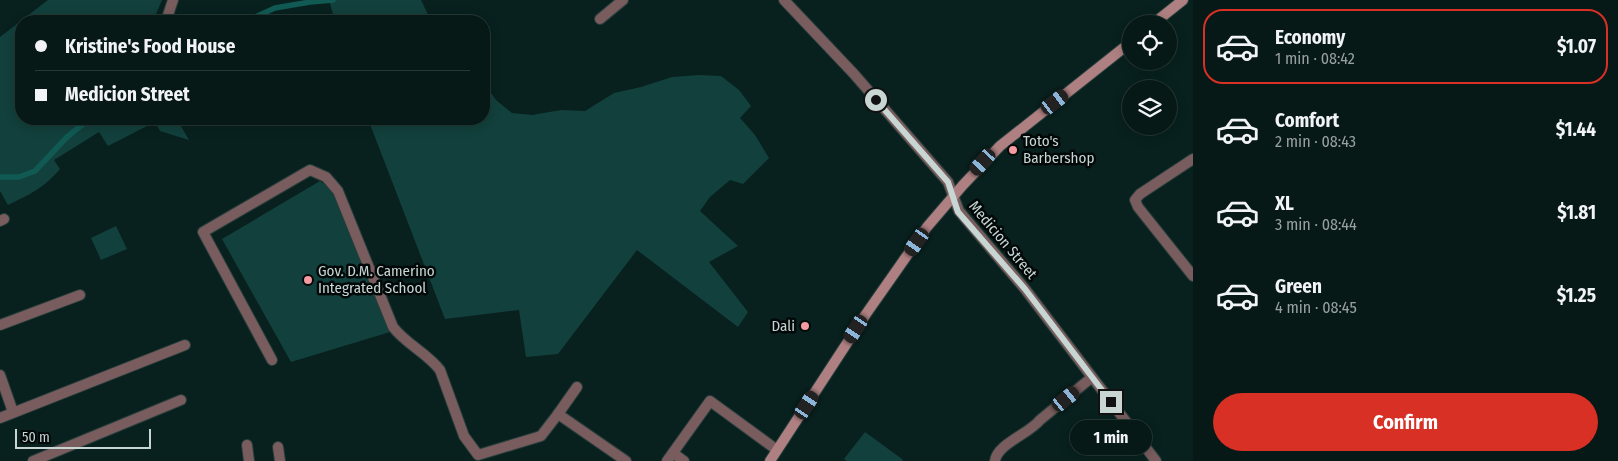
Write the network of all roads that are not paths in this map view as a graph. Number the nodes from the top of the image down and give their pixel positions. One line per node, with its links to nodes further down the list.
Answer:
1 (173, 0): 5 (street)
2 (623, 0): 7 (street)
3 (784, 0): 10 (street, Medicion Street)
4 (1183, 0): 6 (main road)
5 (168, 15)
6 (1164, 15)
7 (600, 19)
8 (1122, 49): 10 (main road)
9 (1193, 159): 11 (street)
10 (953, 197): 17 (street, Medicion Street); 25 (main road)
11 (1193, 276)
12 (80, 295): 13 (street)
13 (0, 324)
14 (185, 345): 20 (street)
15 (272, 360): 21 (street)
16 (0, 375): 20 (street)
17 (1091, 378): 33 (street); 34 (street, Medicion Street)
18 (577, 387): 21 (street)
19 (181, 400): 27 (street)
20 (13, 412): 22 (street)
21 (558, 414): 30 (street)
22 (0, 418)
23 (247, 445): 28 (street)
24 (278, 447): 29 (street)
25 (777, 450): 26 (street); 32 (main road)
26 (670, 457): 31 (street)
27 (33, 461)
28 (249, 461)
29 (280, 461)
30 (626, 461)
31 (684, 461)
32 (770, 461)
33 (995, 461)
34 (1156, 461)

